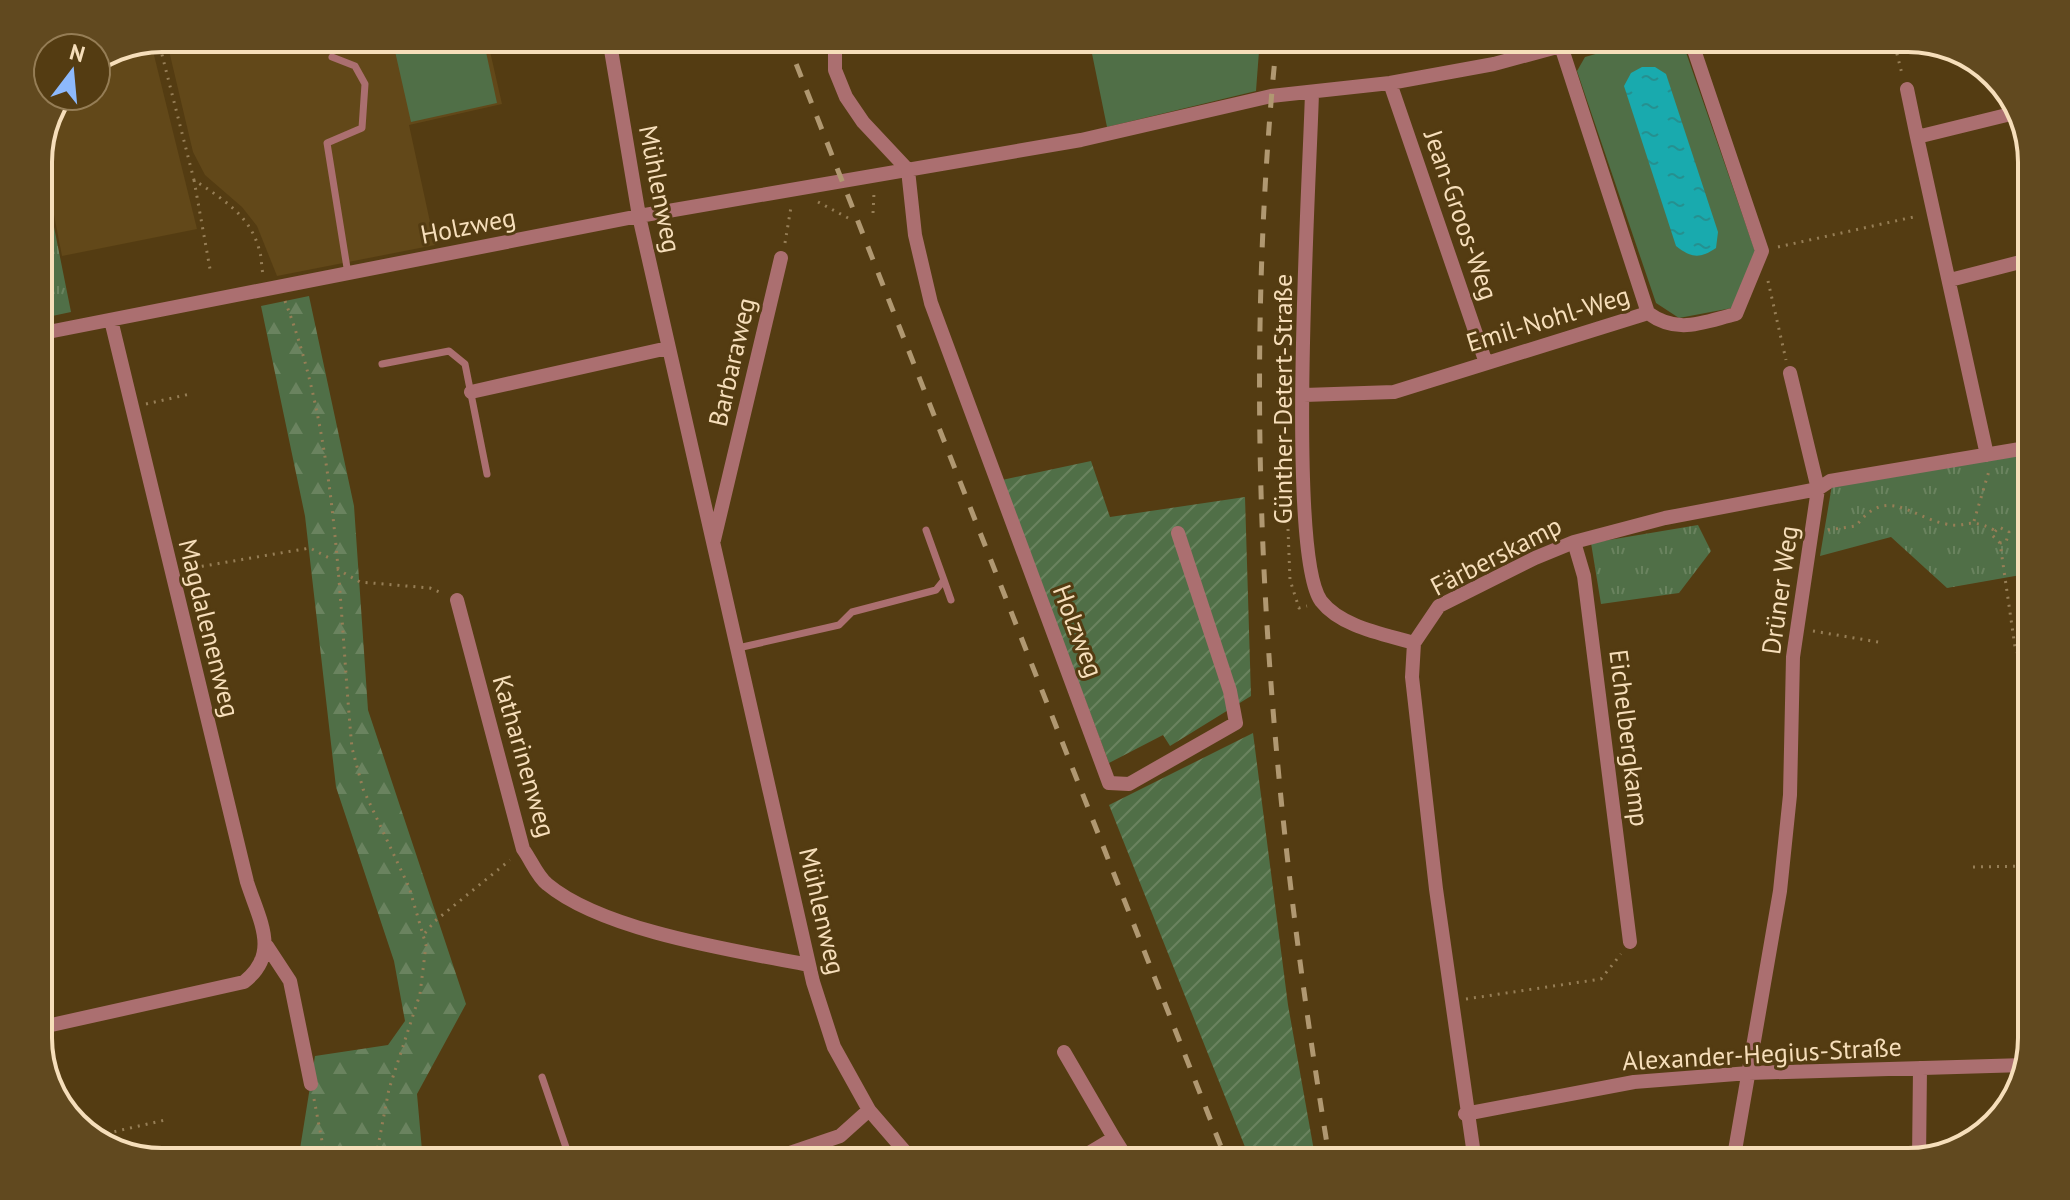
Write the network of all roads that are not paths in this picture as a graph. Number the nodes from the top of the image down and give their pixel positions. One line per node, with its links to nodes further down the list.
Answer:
1 (611, 52): 13 (street, Mühlenweg)
2 (835, 52): 12 (street)
3 (1539, 52): 7 (street, Holzweg)
4 (1563, 52): 18 (street)
5 (1695, 52): 18 (street, Emil-Nohl-Weg)
6 (332, 57): 16 (lane)
7 (1390, 83): 9 (street, Holzweg); 22 (street, Jean-Groos-Weg)
8 (1907, 89): 11 (street)
9 (1312, 92): 12 (street, Holzweg); 26 (street, Günther-Detert-Straße)
10 (2007, 115): 11 (street)
11 (1917, 137): 17 (street)
12 (908, 170): 13 (street, Holzweg); 32 (street, Holzweg)
13 (639, 216): 16 (street, Holzweg); 21 (street, Mühlenweg)
14 (781, 258): 34 (street, Barbaraweg)
15 (2018, 263): 17 (street)
16 (348, 274): 19 (street, Holzweg)
17 (1950, 280): 28 (street)
18 (1648, 313): 22 (street, Emil-Nohl-Weg)
19 (111, 320): 20 (street, Holzweg); 41 (street, Magdalenenweg)
20 (52, 331)
21 (668, 348): 25 (street); 34 (street, Mühlenweg)
22 (1486, 363): 26 (street, Emil-Nohl-Weg)
23 (382, 364): 25 (lane)
24 (1790, 373): 30 (street, Drüner Weg)
25 (471, 392): 29 (lane)
26 (1304, 395): 38 (street, Günther-Detert-Straße)
27 (2018, 449): 28 (street, Färberskamp)
28 (1987, 455): 30 (street, Färberskamp)
29 (487, 474)
30 (1818, 489): 33 (street, Färberskamp); 47 (street, Drüner Weg)
31 (926, 530): 35 (lane)
32 (1178, 533)
33 (1574, 542): 38 (street, Färberskamp); 40 (street, Eichelbergkamp)
34 (713, 544): 39 (street, Mühlenweg)
35 (944, 580): 37 (lane); 39 (lane)
36 (457, 600): 42 (street, Katharinenweg)
37 (951, 600)
38 (1414, 643): 51 (street)
39 (738, 648): 42 (street, Mühlenweg)
40 (1630, 942)
41 (267, 946): 43 (street); 49 (street, Magdalenenweg)
42 (809, 965): 50 (street, Mühlenweg)
43 (52, 1025)
44 (1064, 1052): 52 (street)
45 (2014, 1065): 46 (street, Alexander-Hegius-Straße)
46 (1920, 1068): 47 (street, Alexander-Hegius-Straße); 53 (street)
47 (1749, 1073): 51 (street, Alexander-Hegius-Straße); 60 (street, Drüner Weg)
48 (542, 1077): 54 (lane)
49 (311, 1084)
50 (869, 1110): 55 (street); 56 (street, Mühlenweg)
51 (1465, 1114): 59 (street)
52 (1114, 1138): 57 (street); 58 (street)
53 (1919, 1147)
54 (566, 1148)
55 (804, 1148)
56 (902, 1148)
57 (1097, 1148)
58 (1120, 1148)
59 (1472, 1148)
60 (1736, 1148)

